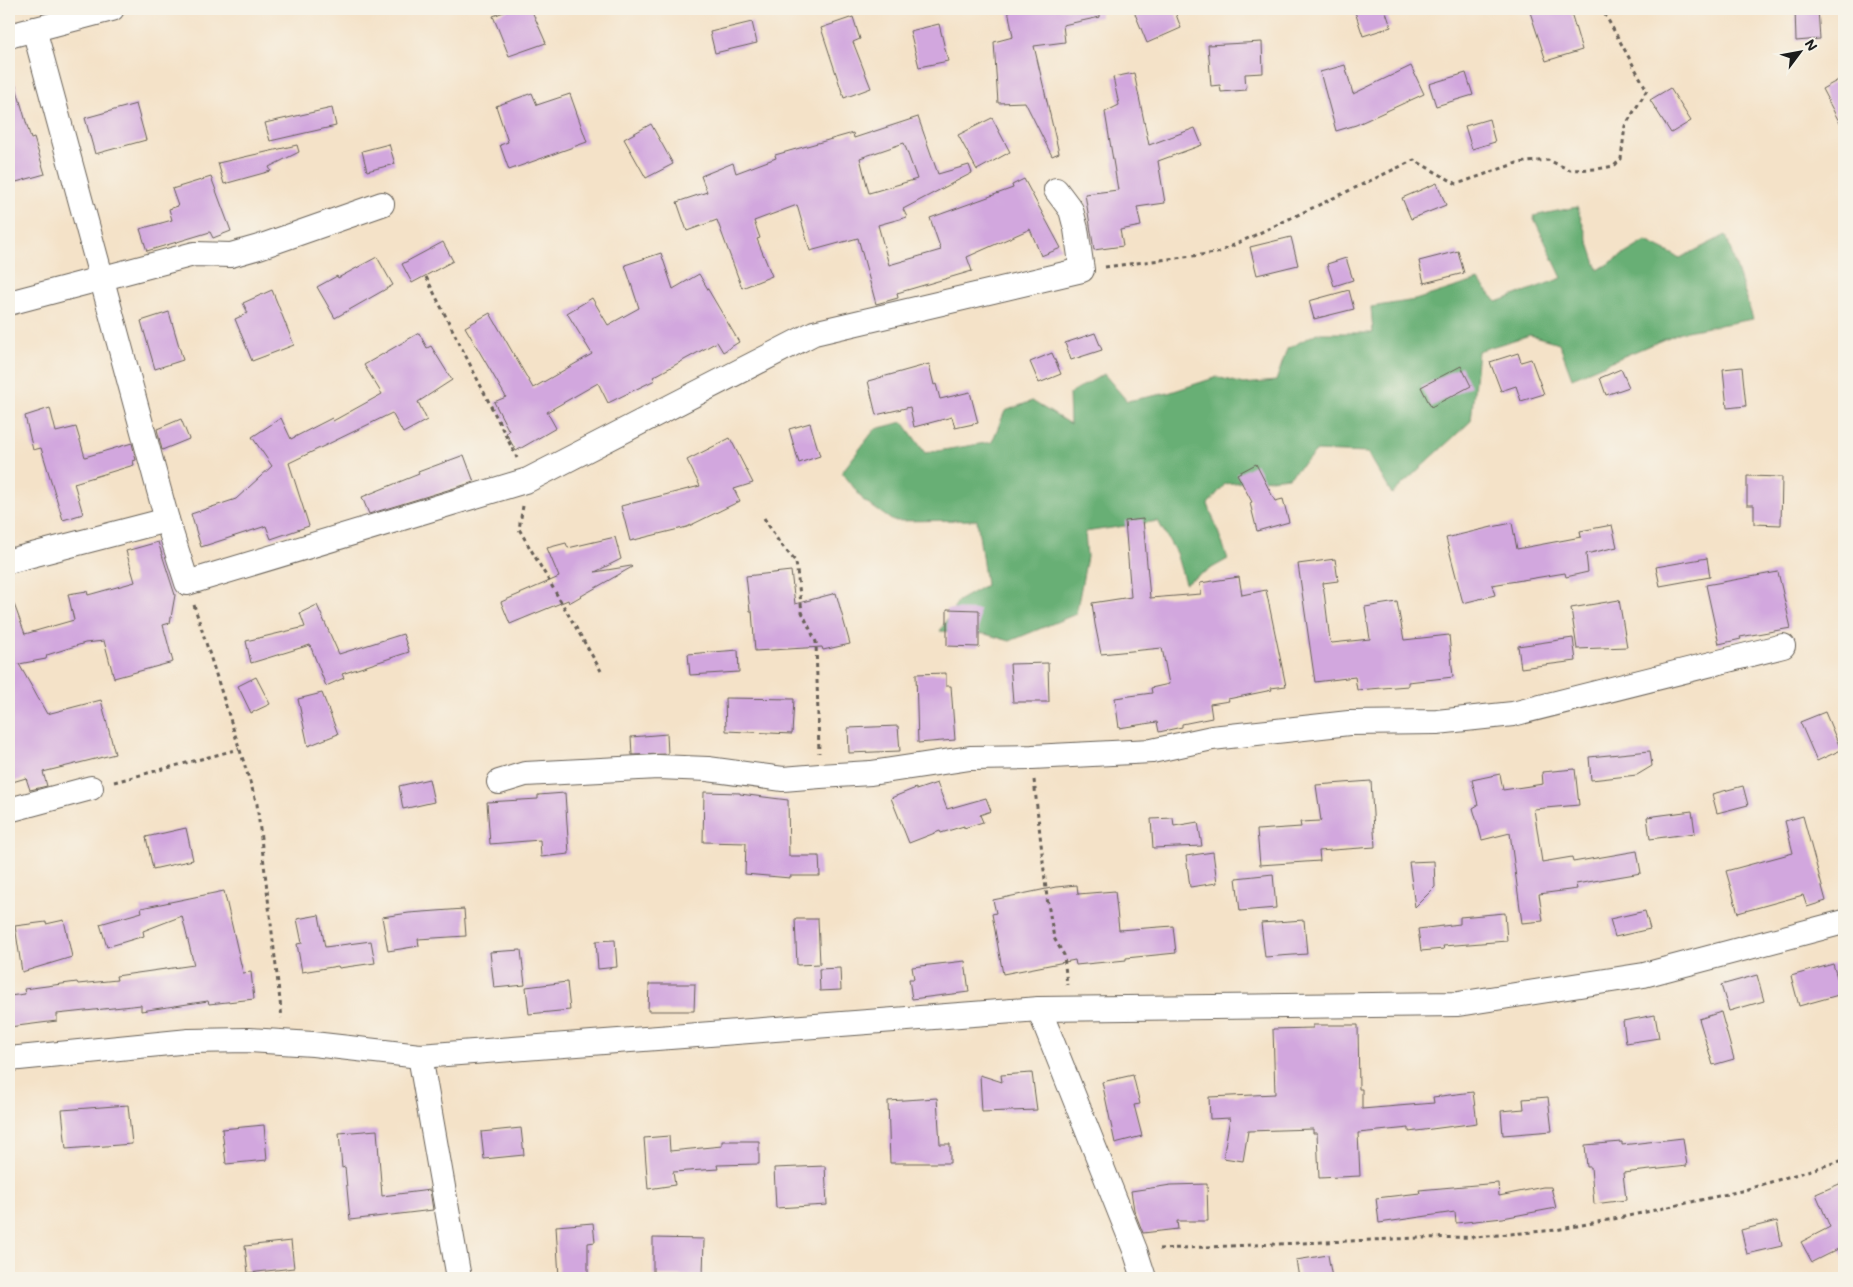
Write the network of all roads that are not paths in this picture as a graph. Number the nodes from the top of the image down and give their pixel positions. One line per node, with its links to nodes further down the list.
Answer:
1 (112, 9): 2 (street)
2 (34, 29): 3 (street); 6 (street)
3 (9, 36)
4 (1056, 190): 8 (street)
5 (382, 204): 6 (street)
6 (102, 278): 7 (street); 8 (street)
7 (9, 303)
8 (167, 520): 9 (street)
9 (9, 561)
10 (1784, 646): 11 (street)
11 (499, 782)
12 (91, 788): 13 (street)
13 (9, 810)
14 (1844, 922): 15 (street)
15 (1039, 1009): 16 (street); 19 (street)
16 (420, 1056): 17 (street); 18 (street)
17 (9, 1059)
18 (459, 1278)
19 (1144, 1278)

